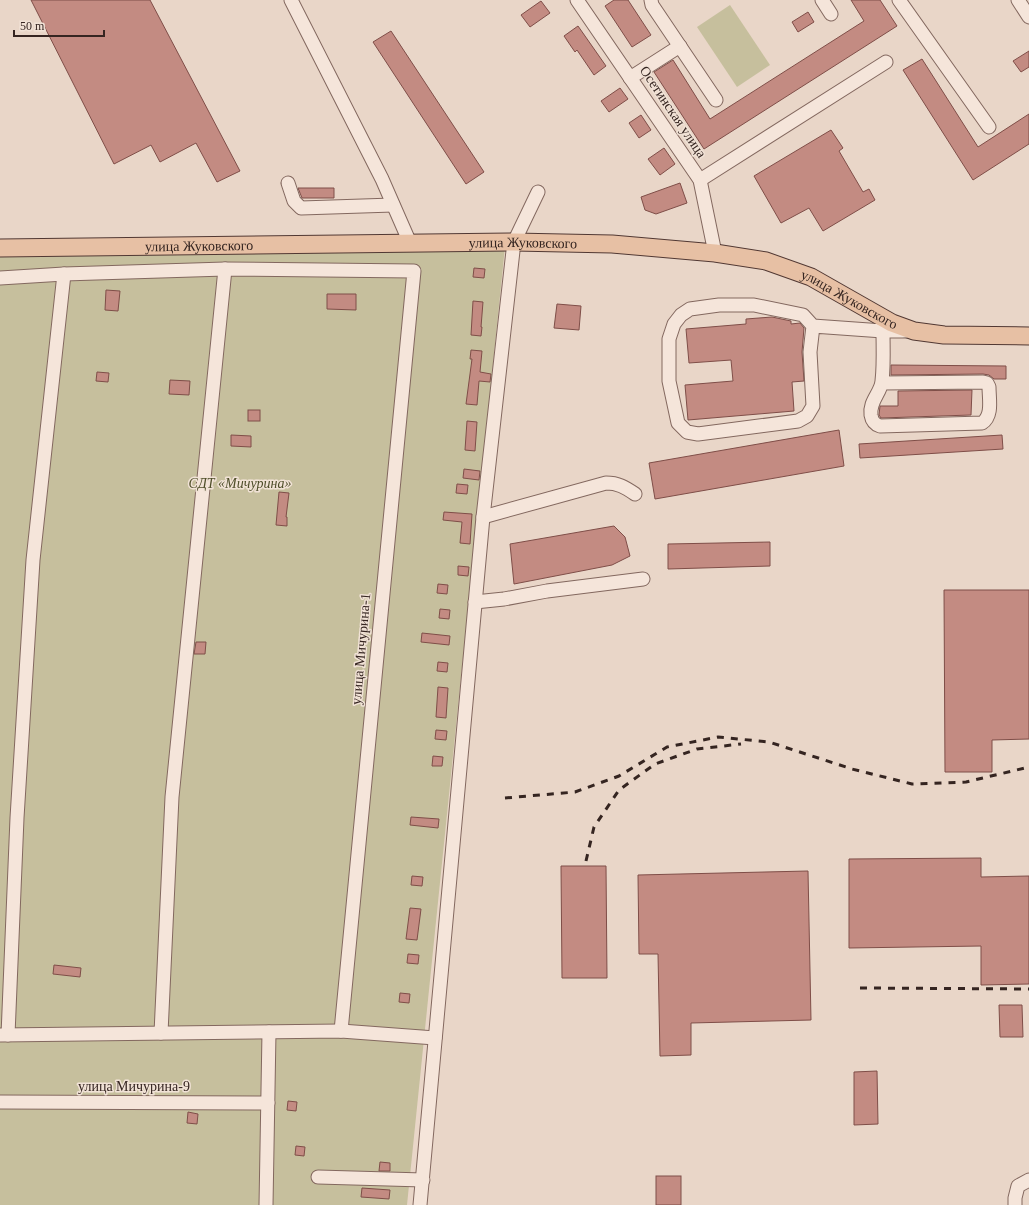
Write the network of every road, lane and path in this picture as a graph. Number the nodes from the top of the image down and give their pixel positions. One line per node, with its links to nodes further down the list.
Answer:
1 (291, 0): 17 (street)
2 (576, 0): 11 (street, Осетинская улица)
3 (652, 0): 9 (street)
4 (822, 0): 7 (street)
5 (899, 0): 13 (street)
6 (1018, 0): 8 (street)
7 (831, 14)
8 (1029, 17)
9 (680, 46): 11 (street); 12 (street)
10 (886, 62): 14 (street)
11 (630, 78): 14 (street, Осетинская улица)
12 (716, 100)
13 (989, 126)
14 (700, 180): 21 (street, Осетинская улица)
15 (288, 183): 17 (street)
16 (538, 192): 18 (street)
17 (393, 205): 19 (street)
18 (514, 242): 19 (main road, улица Жуковского); 21 (main road, улица Жуковского); 31 (street)
19 (410, 243): 20 (main road, улица Жуковского)
20 (0, 248)
21 (715, 253): 27 (main road, улица Жуковского)
22 (225, 269): 23 (street); 34 (street, улица Мичурина-1); 36 (street)
23 (64, 274): 24 (street); 37 (street)
24 (0, 278)
25 (813, 326): 25 (street); 26 (street)
26 (883, 331): 27 (street); 29 (street)
27 (914, 331): 28 (main road, улица Жуковского)
28 (1029, 336)
29 (882, 383): 29 (street)
30 (635, 494): 31 (street)
31 (483, 517): 33 (street)
32 (643, 579): 33 (street)
33 (475, 602): 38 (street)
34 (341, 1031): 35 (street); 38 (street)
35 (269, 1032): 36 (street); 40 (street)
36 (161, 1033): 37 (street)
37 (4, 1035)
38 (435, 1038): 42 (street)
39 (0, 1102): 40 (street, улица Мичурина-9)
40 (268, 1103): 44 (street)
41 (318, 1177): 42 (street)
42 (423, 1180): 45 (street)
43 (1029, 1180): 46 (street)
44 (266, 1205)
45 (420, 1205)
46 (1015, 1205)

